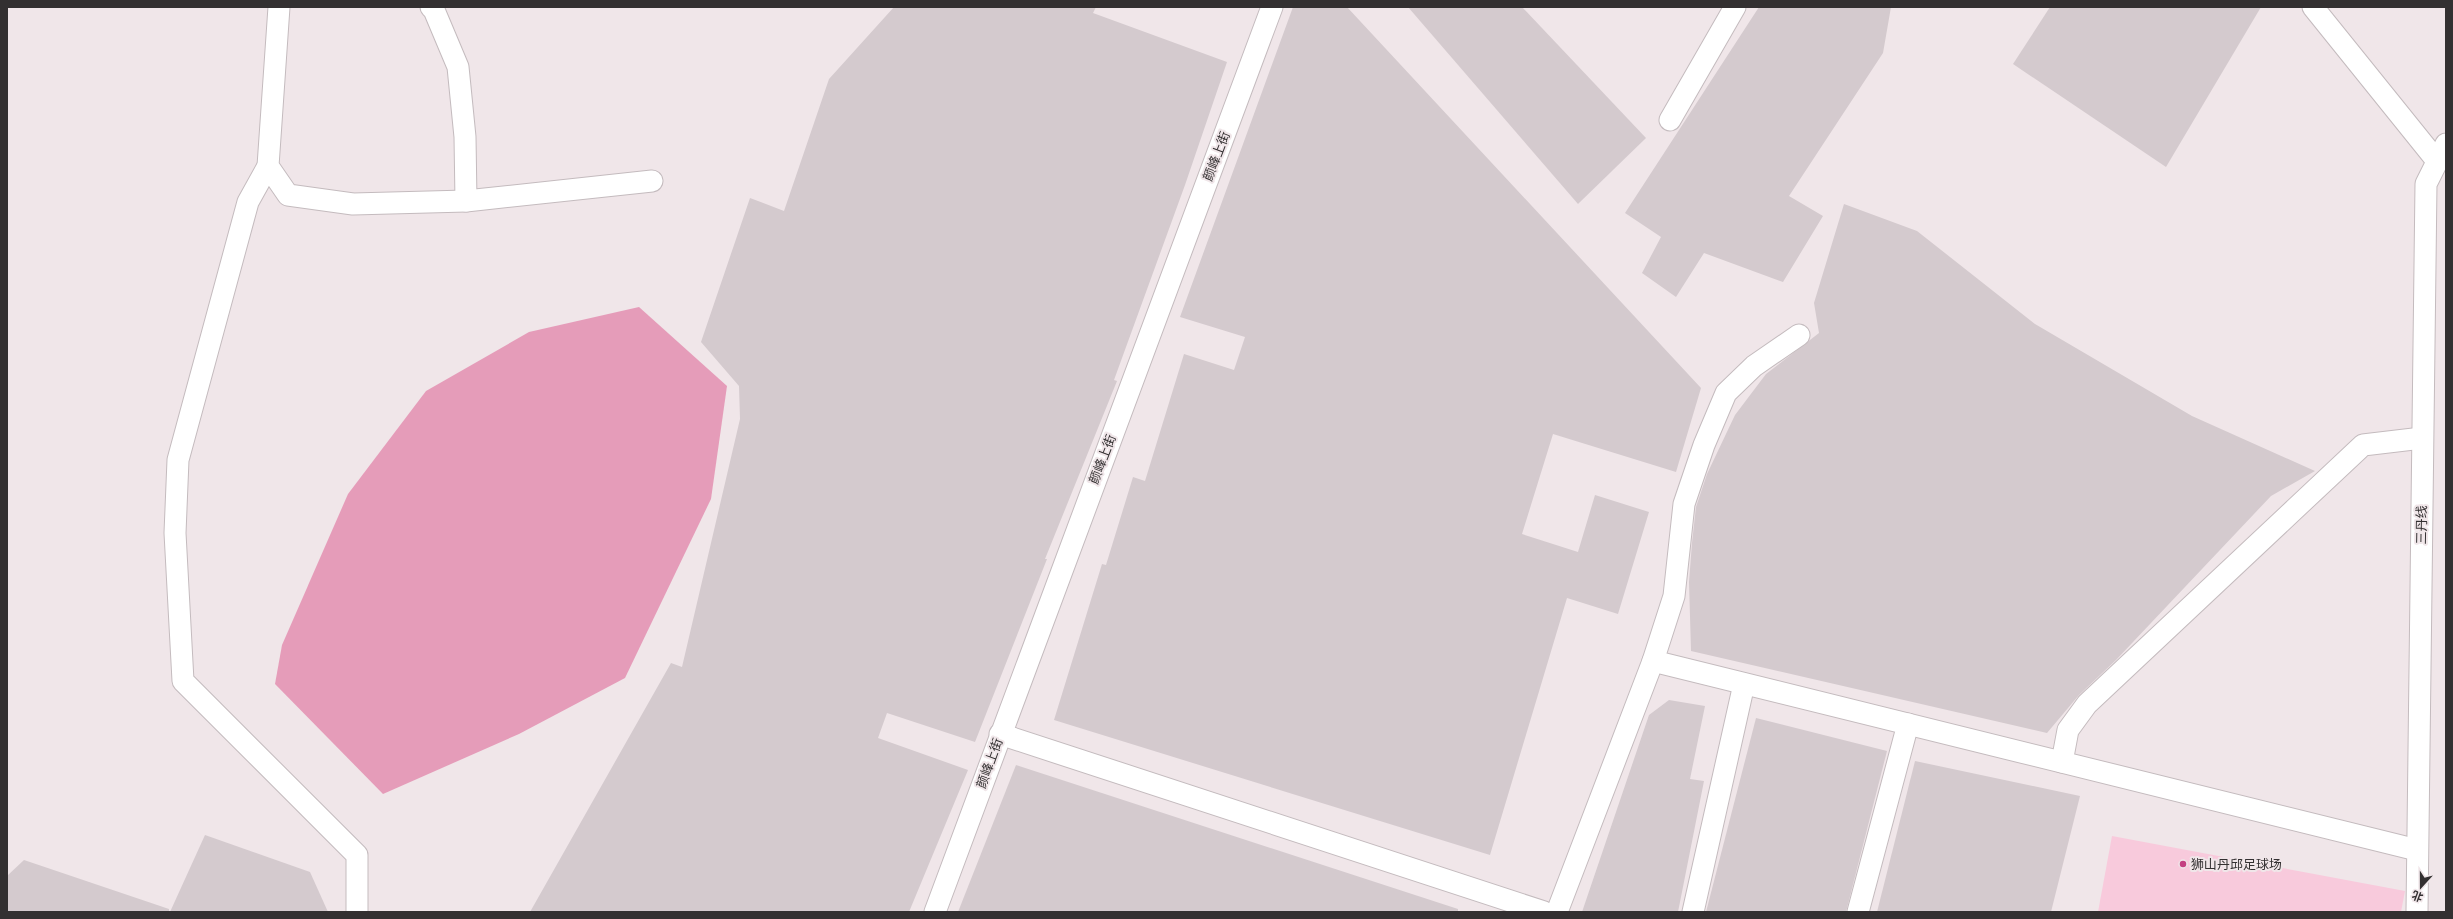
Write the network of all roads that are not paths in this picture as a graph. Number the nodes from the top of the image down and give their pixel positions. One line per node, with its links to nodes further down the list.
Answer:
1 (279, 7): 8 (street)
2 (431, 7): 10 (street)
3 (1272, 7): 16 (street, 颜峰上街)
4 (1735, 7): 6 (street)
5 (2313, 7): 7 (street)
6 (1670, 120)
7 (2442, 152): 12 (street, 三丹线)
8 (268, 166): 10 (street); 19 (street)
9 (652, 181): 10 (street)
10 (466, 201)
11 (1799, 335): 13 (street)
12 (2422, 438): 17 (street); 18 (street, 三丹线)
13 (1653, 661): 14 (street); 22 (street)
14 (1744, 684): 15 (street); 23 (street)
15 (1908, 724): 17 (street); 24 (street)
16 (1000, 734): 20 (street, 颜峰上街); 21 (street)
17 (2062, 762): 18 (street)
18 (2417, 850): 25 (street, 三丹线)
19 (357, 912)
20 (935, 912)
21 (1544, 912)
22 (1557, 912)
23 (1693, 912)
24 (1858, 912)
25 (2417, 912)

